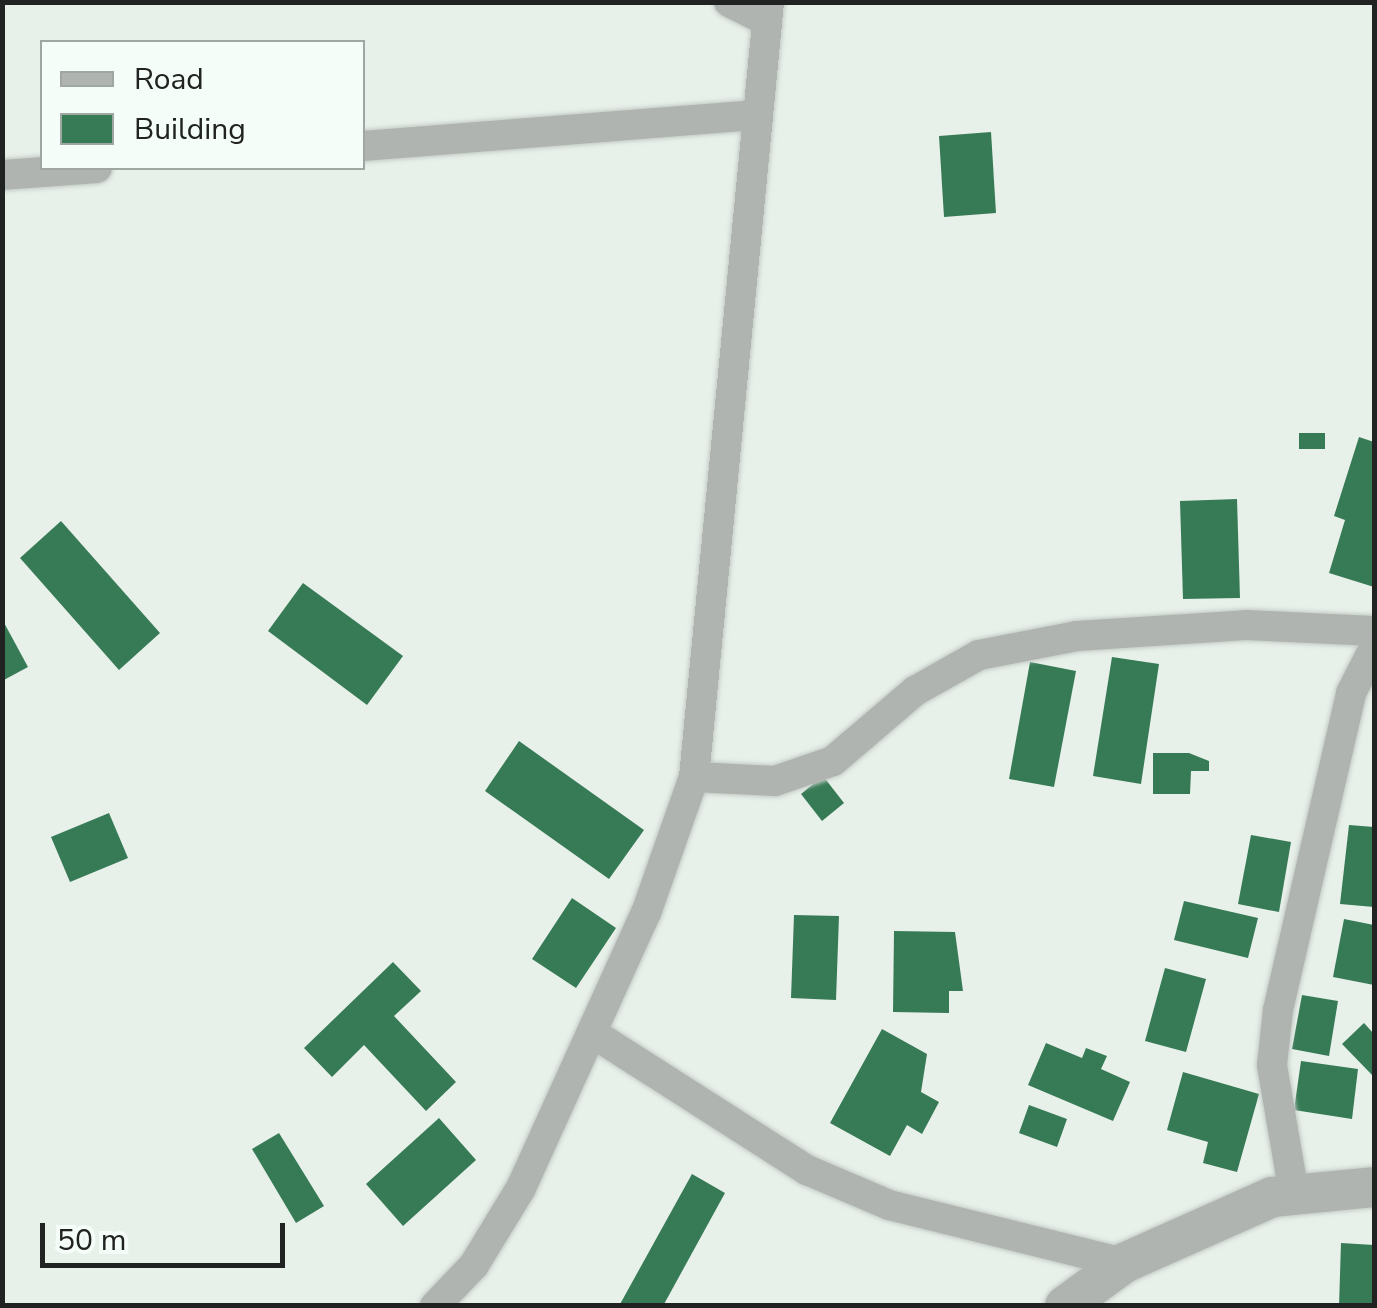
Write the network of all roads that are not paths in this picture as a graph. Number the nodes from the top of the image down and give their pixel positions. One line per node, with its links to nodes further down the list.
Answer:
1 (729, 2): 2 (street)
2 (767, 11): 3 (street)
3 (752, 115): 4 (street); 9 (street)
4 (365, 146)
5 (70, 170): 6 (street)
6 (2, 175)
7 (1374, 632): 9 (street)
8 (1374, 648): 12 (street)
9 (694, 776): 10 (street)
10 (594, 1034): 13 (street); 14 (street)
11 (1374, 1187): 12 (street)
12 (1294, 1194): 13 (street)
13 (1124, 1264): 15 (street)
14 (436, 1306)
15 (1064, 1306)

